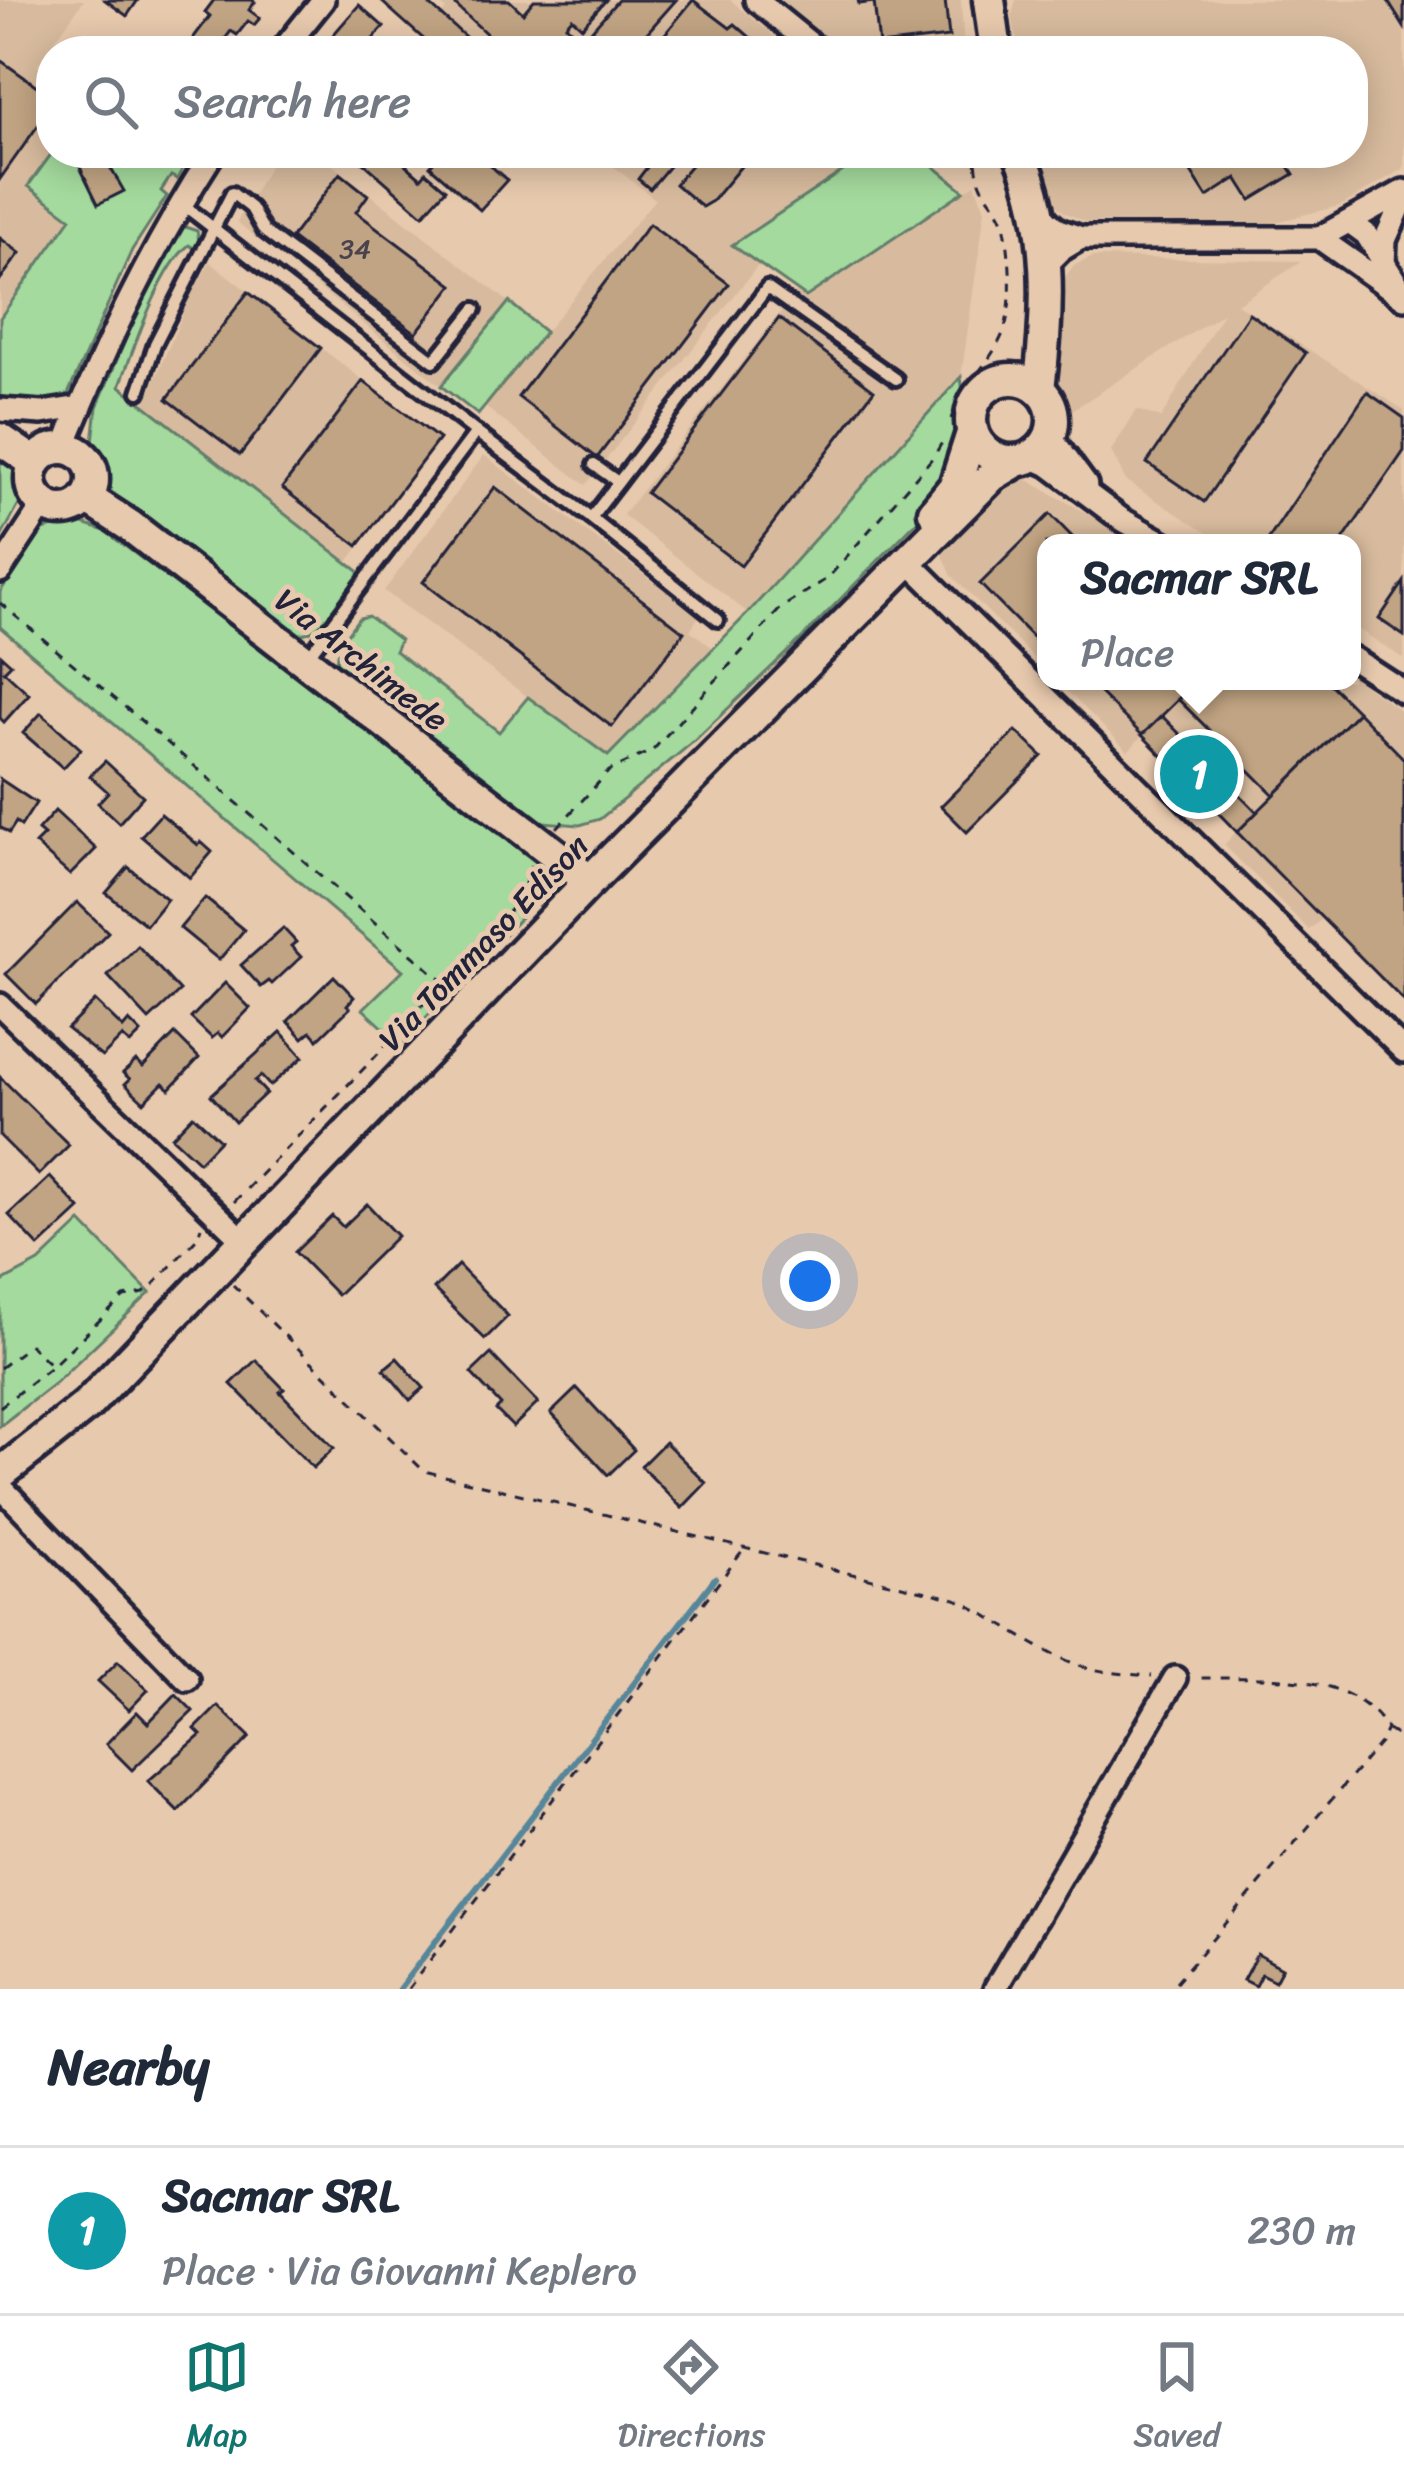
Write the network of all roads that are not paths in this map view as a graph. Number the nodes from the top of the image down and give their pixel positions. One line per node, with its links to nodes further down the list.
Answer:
1 (323, 0): 4 (street)
2 (756, 0): 5 (street)
3 (989, 0): 6 (street)
4 (294, 36)
5 (800, 36)
6 (994, 36)
7 (203, 168): 11 (street)
8 (1020, 168): 22 (street)
9 (1024, 168): 12 (street)
10 (1404, 195): 13 (street); 18 (street)
11 (181, 203): 14 (lane); 24 (street)
12 (1041, 215): 15 (street); 17 (street)
13 (1351, 223): 16 (street); 18 (street)
14 (213, 228): 20 (lane); 23 (lane); 26 (lane)
15 (1081, 238): 16 (street); 17 (street)
16 (1319, 238): 19 (street)
17 (1045, 266): 22 (street)
18 (1384, 266): 19 (street)
19 (1404, 295)
20 (475, 309)
21 (896, 379): 33 (lane)
22 (1026, 384): 27 (street); 30 (street)
23 (139, 392)
24 (80, 407): 25 (street); 29 (street)
25 (0, 410)
26 (476, 432): 36 (lane); 41 (lane)
27 (972, 433): 30 (street); 46 (street, Via Tommaso Edison)
28 (0, 439): 31 (street)
29 (64, 447): 31 (street); 34 (street)
30 (1033, 451): 37 (street); 38 (street, Via Tommaso Edison)
31 (34, 463): 35 (street)
32 (594, 465): 33 (lane)
33 (618, 482): 36 (lane)
34 (87, 498): 35 (street); 41 (street, Via Archimede)
35 (44, 504): 39 (street)
36 (591, 518): 40 (lane)
37 (1148, 534)
38 (909, 562): 43 (street); 46 (street, Via Tommaso Edison)
39 (0, 571)
40 (718, 620)
41 (305, 661): 46 (street, Via Archimede)
42 (1361, 664): 45 (street)
43 (1037, 688)
44 (1039, 690): 48 (street)
45 (1404, 692)
46 (583, 876): 49 (street, Via Tommaso Edison)
47 (0, 1005): 49 (street)
48 (1404, 1051)
49 (239, 1236): 50 (street, Via Tommaso Edison); 51 (street, Via Tommaso Edison)
50 (0, 1451)
51 (0, 1474)
52 (0, 1486): 53 (street)
53 (187, 1678)
54 (1175, 1678): 55 (street)
55 (995, 1989)

